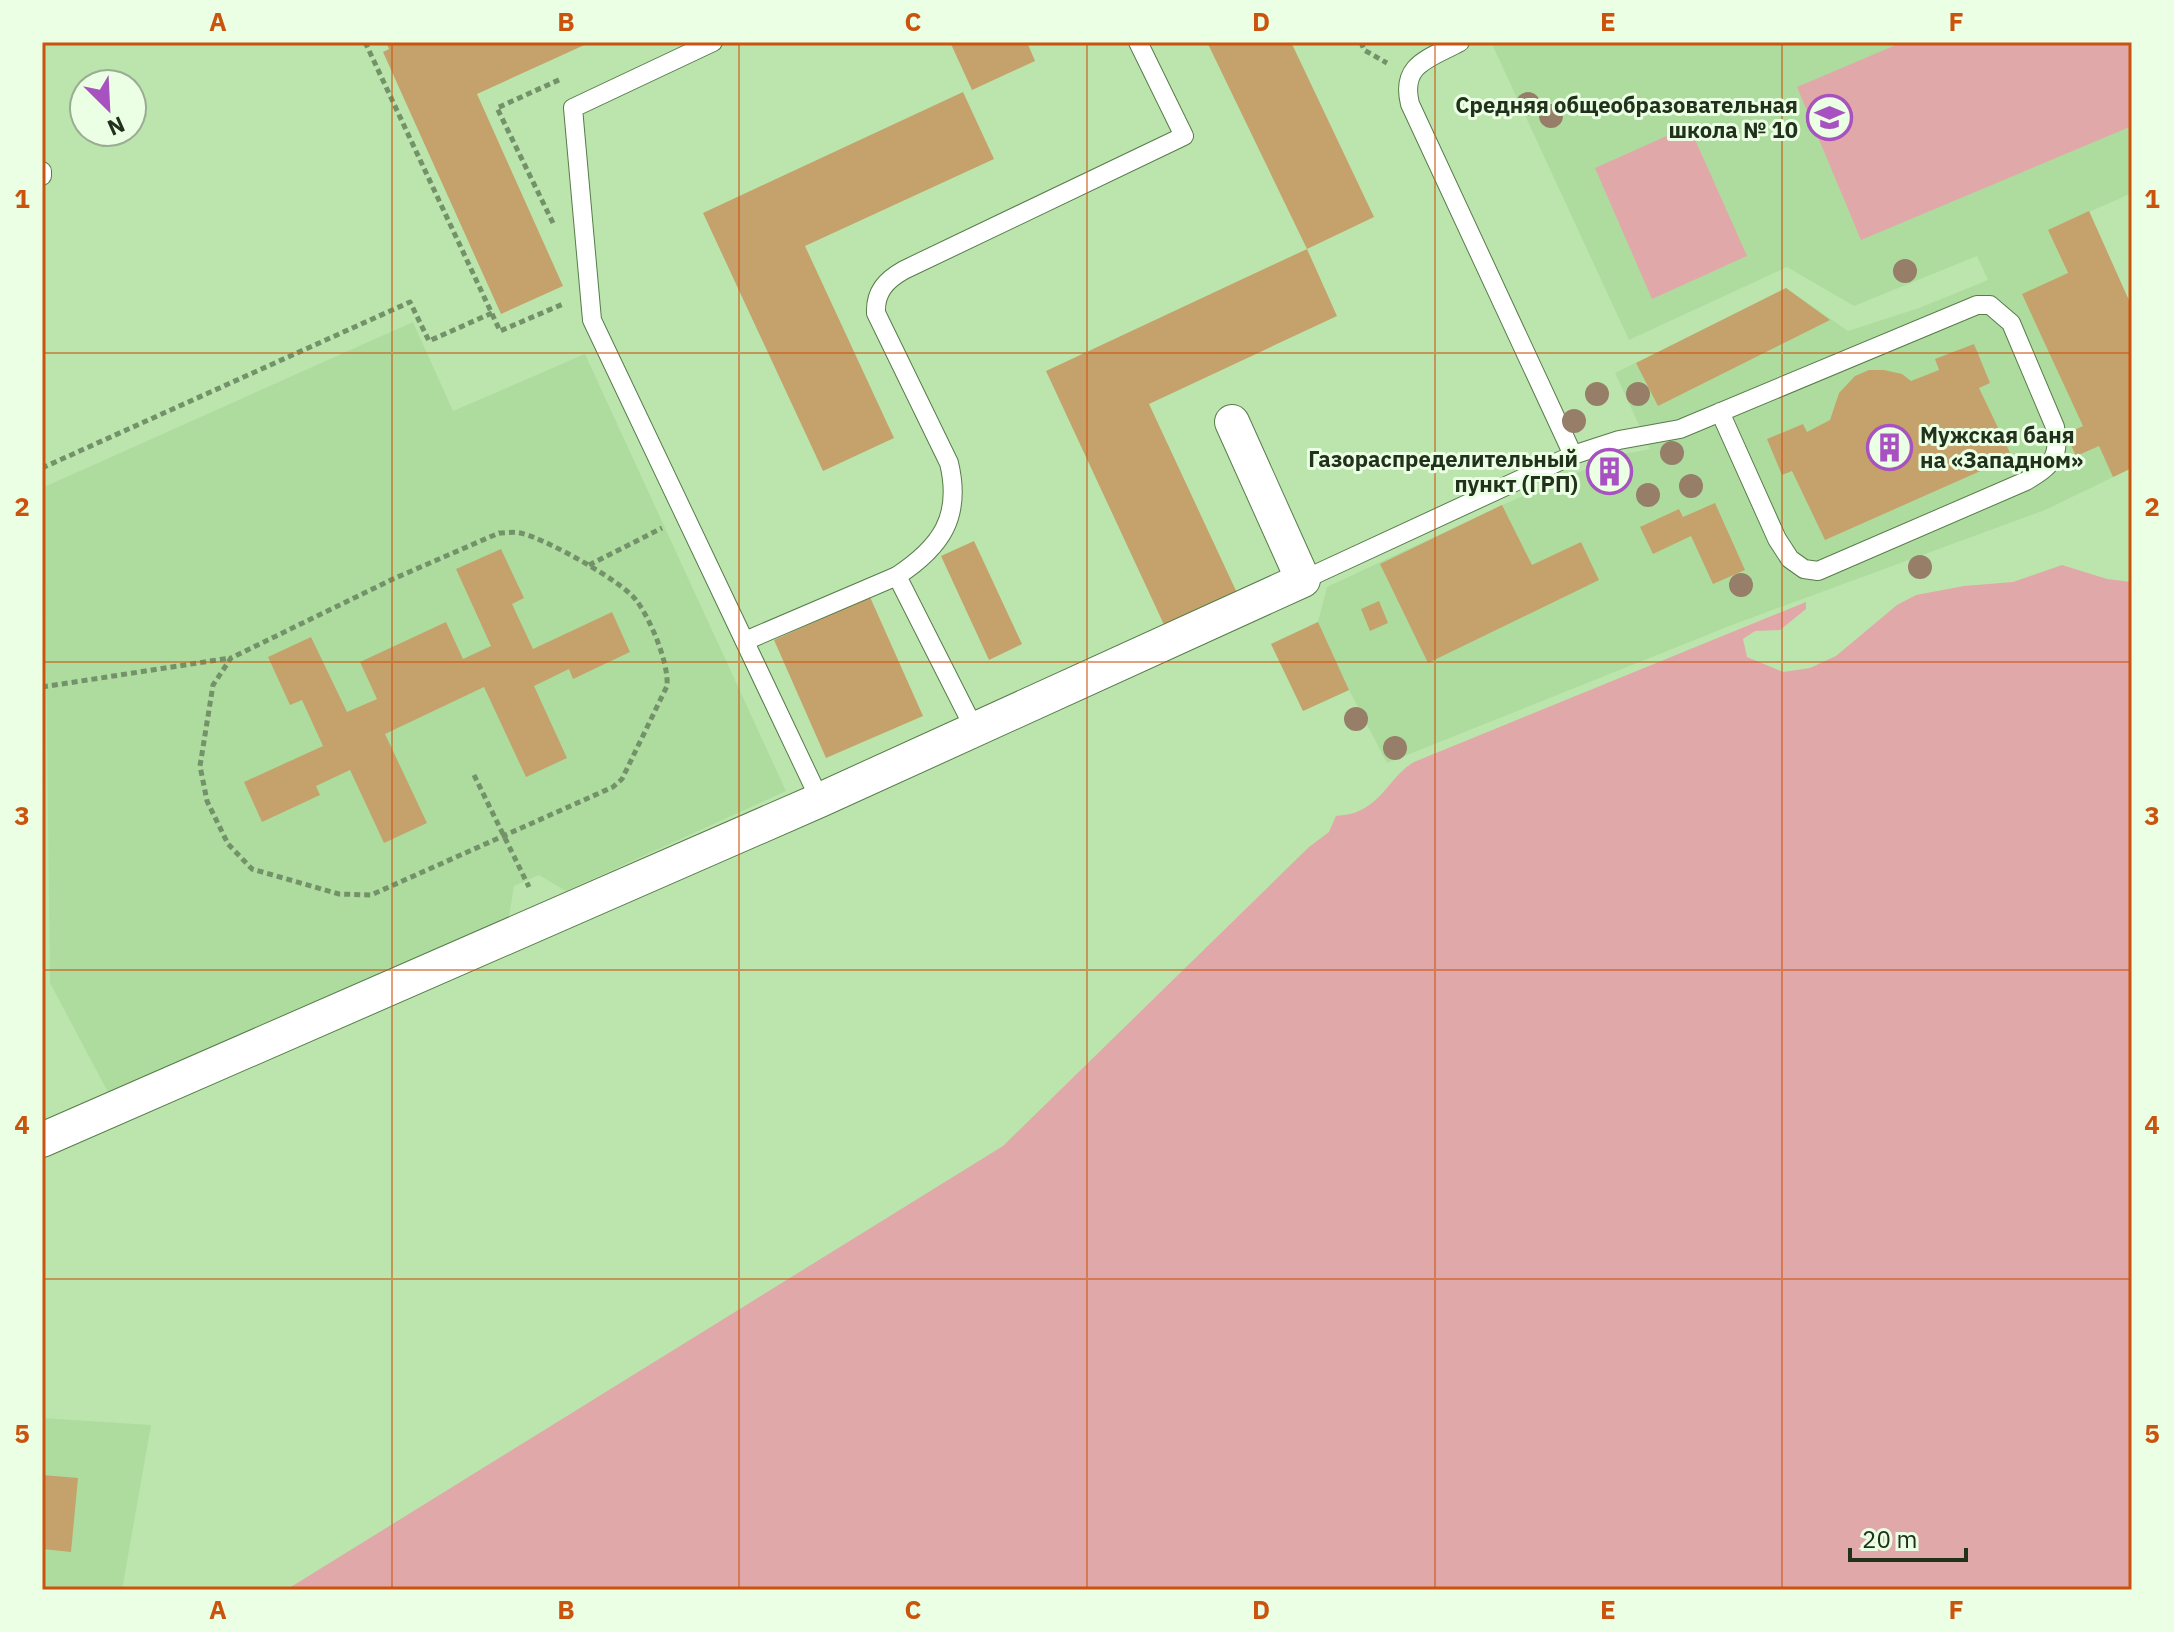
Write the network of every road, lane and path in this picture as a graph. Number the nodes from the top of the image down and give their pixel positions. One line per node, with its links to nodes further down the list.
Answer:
1 (365, 42): 8 (path)
2 (713, 42): 13 (lane)
3 (1138, 42): 15 (lane)
4 (1460, 42): 11 (lane)
5 (569, 75): 6 (path)
6 (560, 237)
7 (573, 300): 8 (path)
8 (492, 313): 12 (path)
9 (1720, 412): 9 (lane); 11 (lane)
10 (1232, 422): 16 (street)
11 (1573, 455): 16 (lane)
12 (42, 468)
13 (685, 520): 14 (path); 17 (lane)
14 (588, 566): 18 (path); 23 (path)
15 (897, 576): 17 (lane); 20 (lane)
16 (1303, 580): 20 (street)
17 (745, 641): 22 (lane)
18 (231, 658): 19 (path); 23 (path)
19 (42, 687)
20 (975, 730): 22 (street)
21 (474, 775): 23 (path)
22 (820, 800): 24 (street)
23 (506, 836): 24 (path)
24 (540, 922): 25 (street)
25 (42, 1140)

